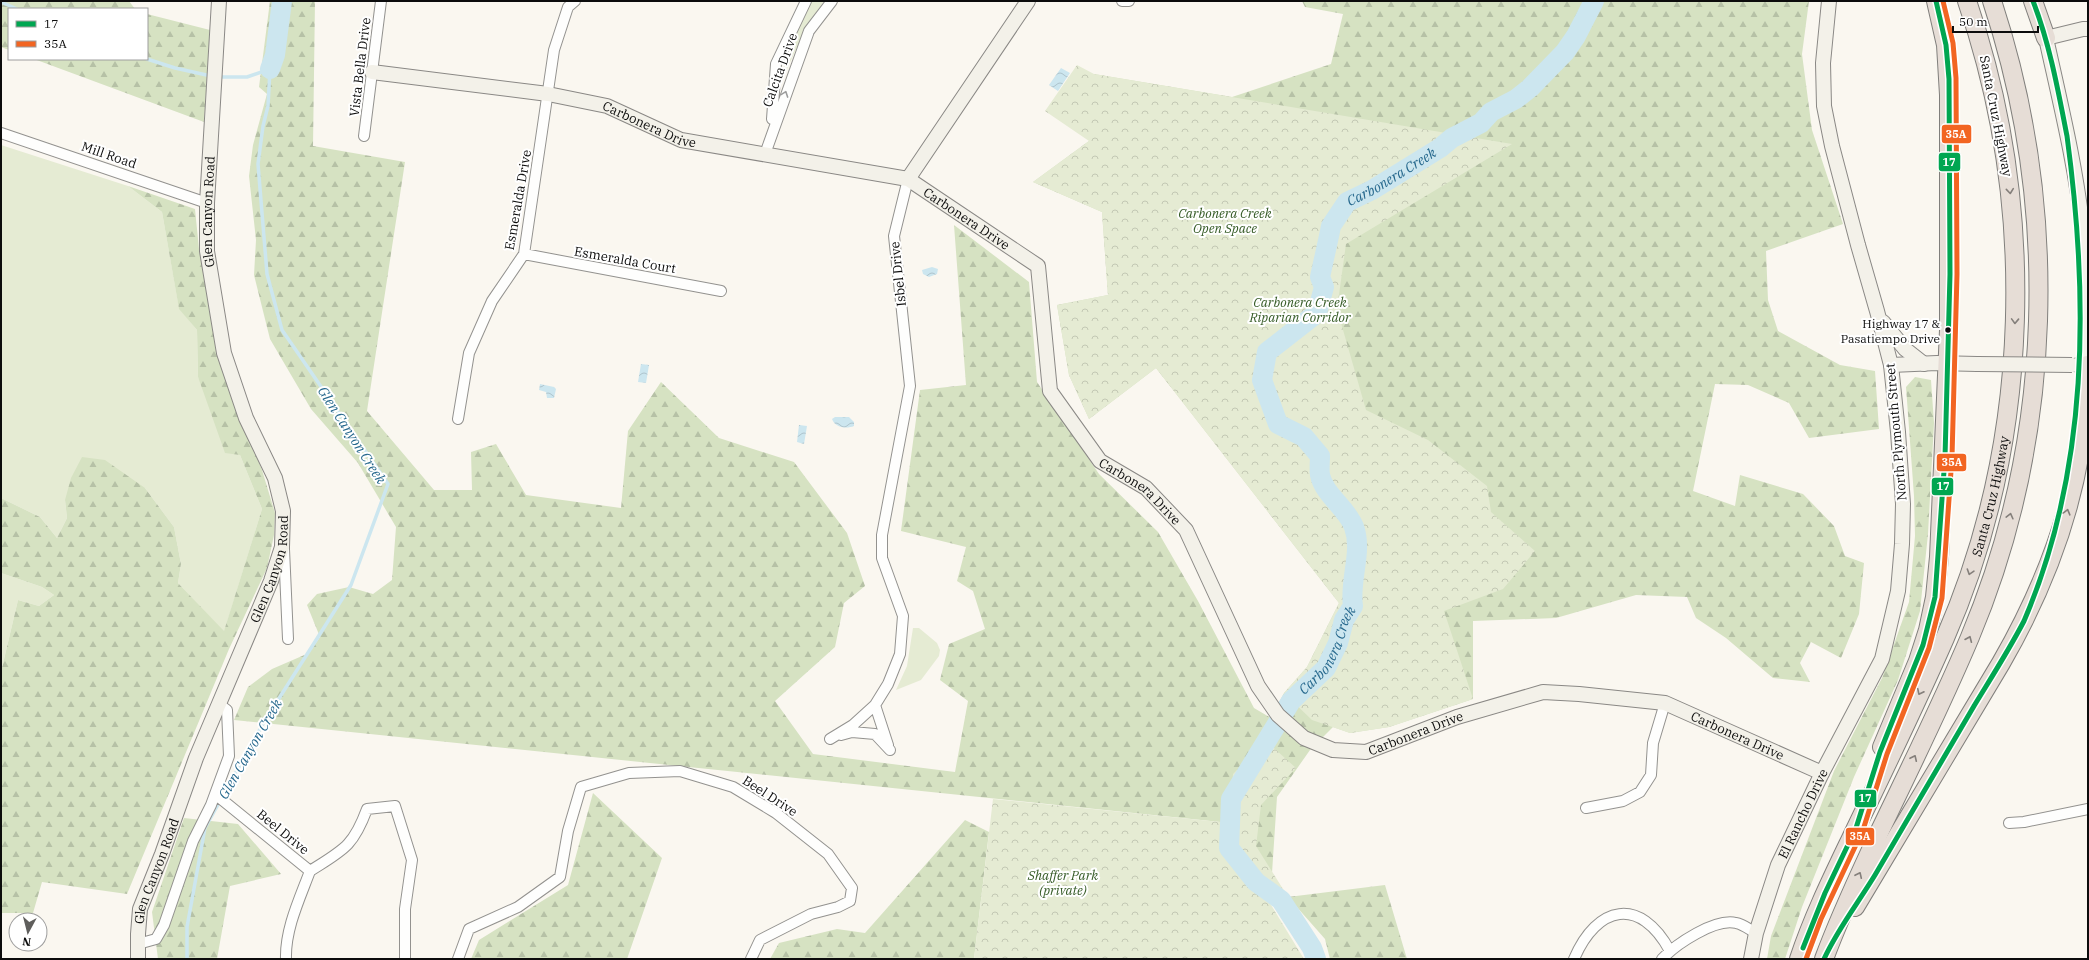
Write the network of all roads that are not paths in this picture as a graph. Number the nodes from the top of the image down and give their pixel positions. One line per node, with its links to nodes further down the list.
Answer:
1 (219, 1): 23 (street, Glen Canyon Road)
2 (381, 1): 16 (street, Vista Bella Drive)
3 (575, 1): 17 (street, Esmeralda Drive)
4 (806, 1): 18 (street, Calcita Drive)
5 (832, 1): 18 (street, Calcita Drive, one-way to 5)
6 (1028, 1): 22 (street, Isbel Drive)
7 (1122, 1): 8 (street)
8 (1129, 1)
9 (1829, 1): 26 (street, North Plymouth Street)
10 (1936, 1): 27 (highway)
11 (1967, 1): 43 (highway, Santa Cruz Highway, one-way to 43)
12 (1992, 1): 48 (highway, Santa Cruz Highway, one-way to 12)
13 (2033, 1): 15 (highway)
14 (2086, 28): 15 (street)
15 (2046, 38): 29 (street)
16 (372, 72): 17 (street, Carbonera Drive); 20 (street, Vista Bella Drive)
17 (548, 94): 21 (street, Carbonera Drive); 24 (street, Esmeralda Drive)
18 (772, 131): 21 (street, Calcita Drive)
19 (1, 133): 23 (street, Mill Road)
20 (364, 136)
21 (765, 154): 22 (street, Carbonera Drive)
22 (908, 179): 35 (street, Carbonera Drive); 37 (street, Isbel Drive)
23 (207, 203): 32 (street, Glen Canyon Road)
24 (524, 254): 25 (street, Esmeralda Court); 31 (street, Esmeralda Drive)
25 (721, 291)
26 (1877, 311): 28 (street); 30 (street, North Plymouth Street)
27 (1948, 363): 28 (street); 29 (street, bridge); 43 (highway)
28 (1924, 364): 30 (street)
29 (2080, 365): 48 (highway, one-way to 29)
30 (1891, 366): 34 (street, North Plymouth Street)
31 (458, 419)
32 (283, 511): 33 (street); 36 (street, Glen Canyon Road)
33 (288, 639)
34 (1873, 676): 38 (street, El Rancho Drive)
35 (1665, 703): 38 (street, Carbonera Drive); 40 (street)
36 (219, 704): 39 (street); 46 (street, Glen Canyon Road)
37 (875, 705): 37 (street, Isbel Drive)
38 (1822, 773): 45 (street, El Rancho Drive)
39 (215, 794): 44 (street, Beel Drive); 46 (street)
40 (1586, 808)
41 (2088, 809): 42 (street)
42 (2009, 823)
43 (1856, 828): 57 (highway, Santa Cruz Highway)
44 (310, 871): 50 (street); 51 (street, Beel Drive)
45 (1756, 933): 47 (street); 56 (street, El Rancho Drive)
46 (138, 944): 49 (street, Glen Canyon Road)
47 (1670, 951): 54 (street); 55 (street)
48 (1826, 954)
49 (138, 959)
50 (286, 959)
51 (405, 959)
52 (458, 959): 53 (street, Beel Drive)
53 (751, 959)
54 (1574, 959)
55 (1662, 959)
56 (1751, 959)
57 (1799, 959)

